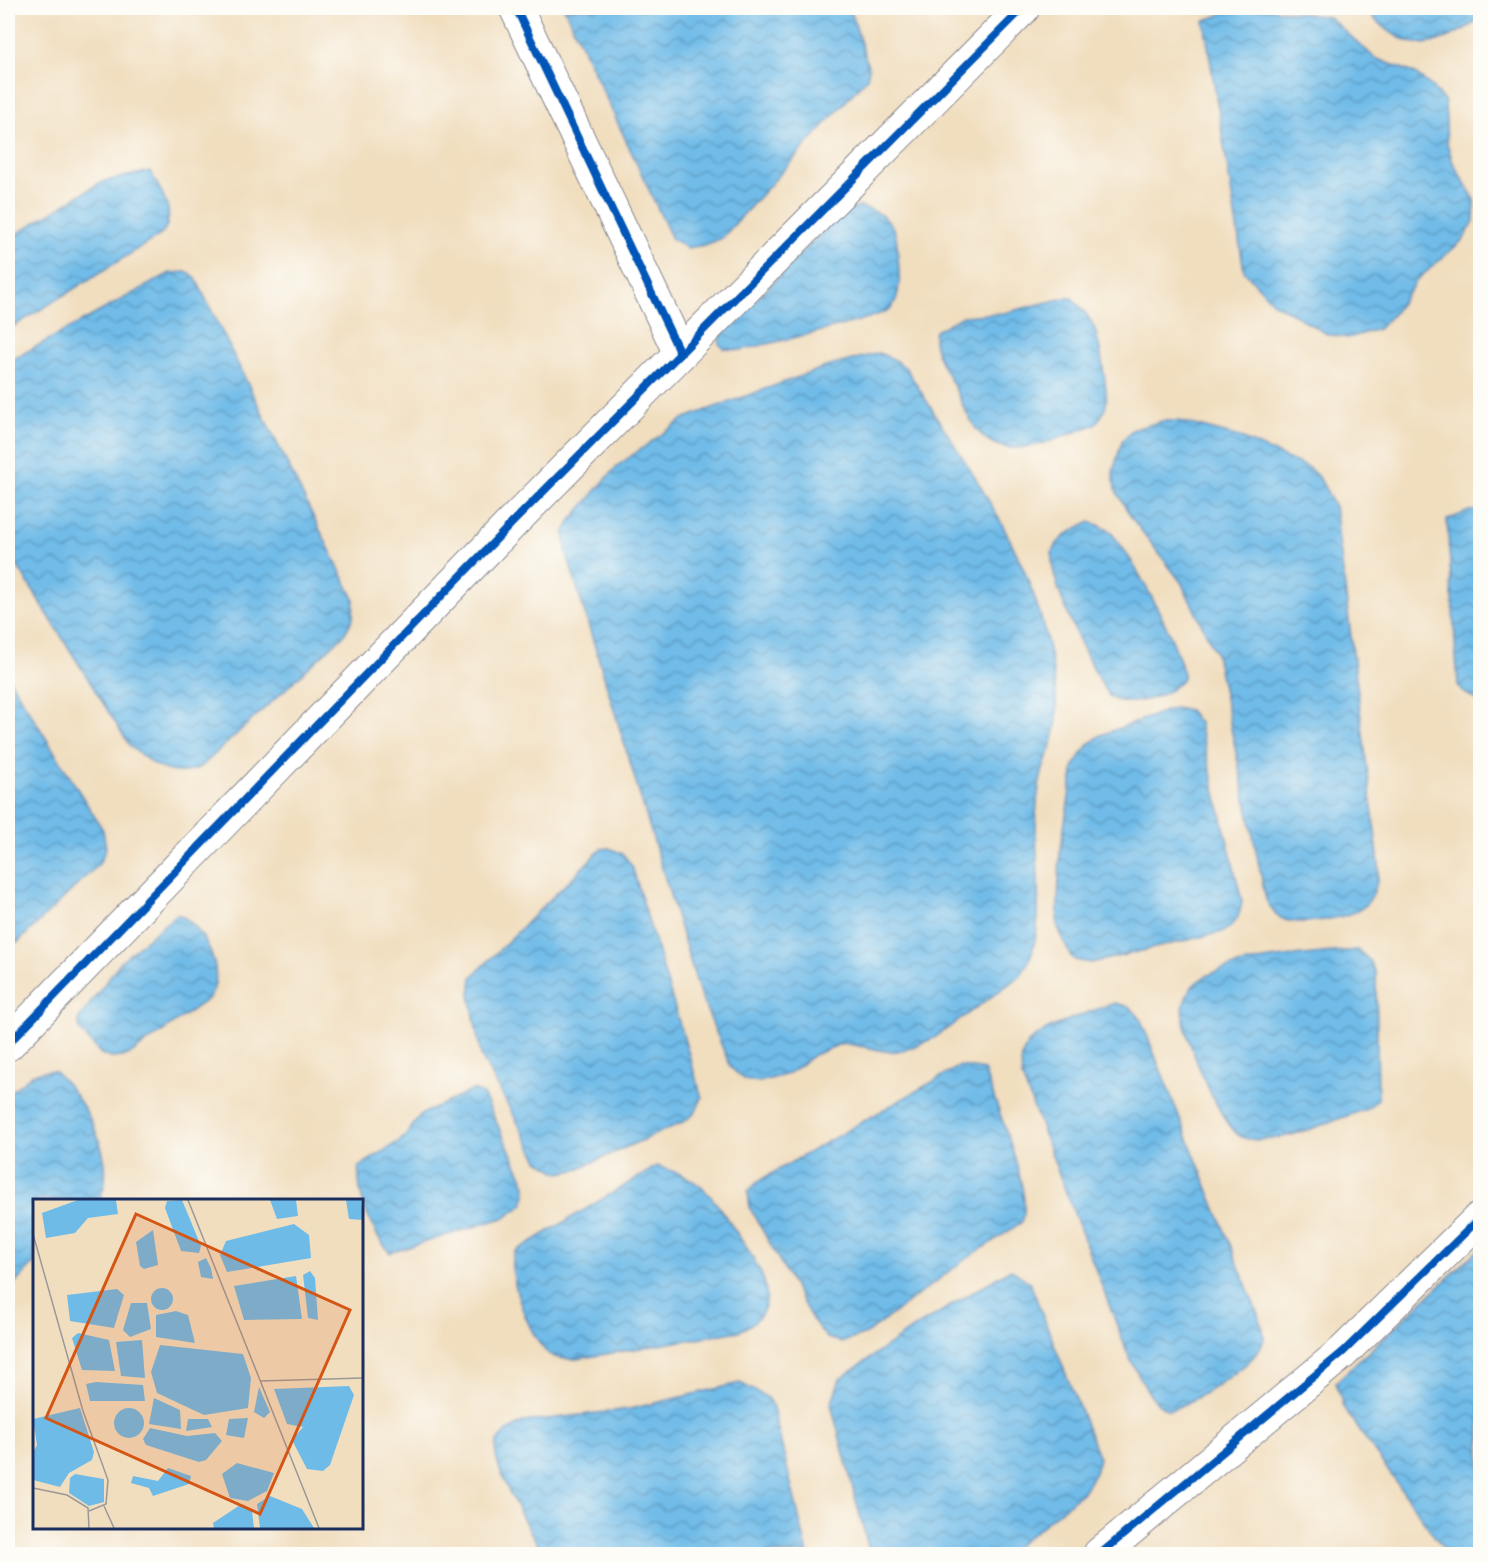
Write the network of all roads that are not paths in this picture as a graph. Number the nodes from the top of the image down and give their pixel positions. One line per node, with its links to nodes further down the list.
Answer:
1 (516, 8): 3 (street)
2 (1023, 8): 3 (street)
3 (680, 353): 4 (street)
4 (8, 1044)
5 (1480, 1218): 6 (street)
6 (1100, 1554)

